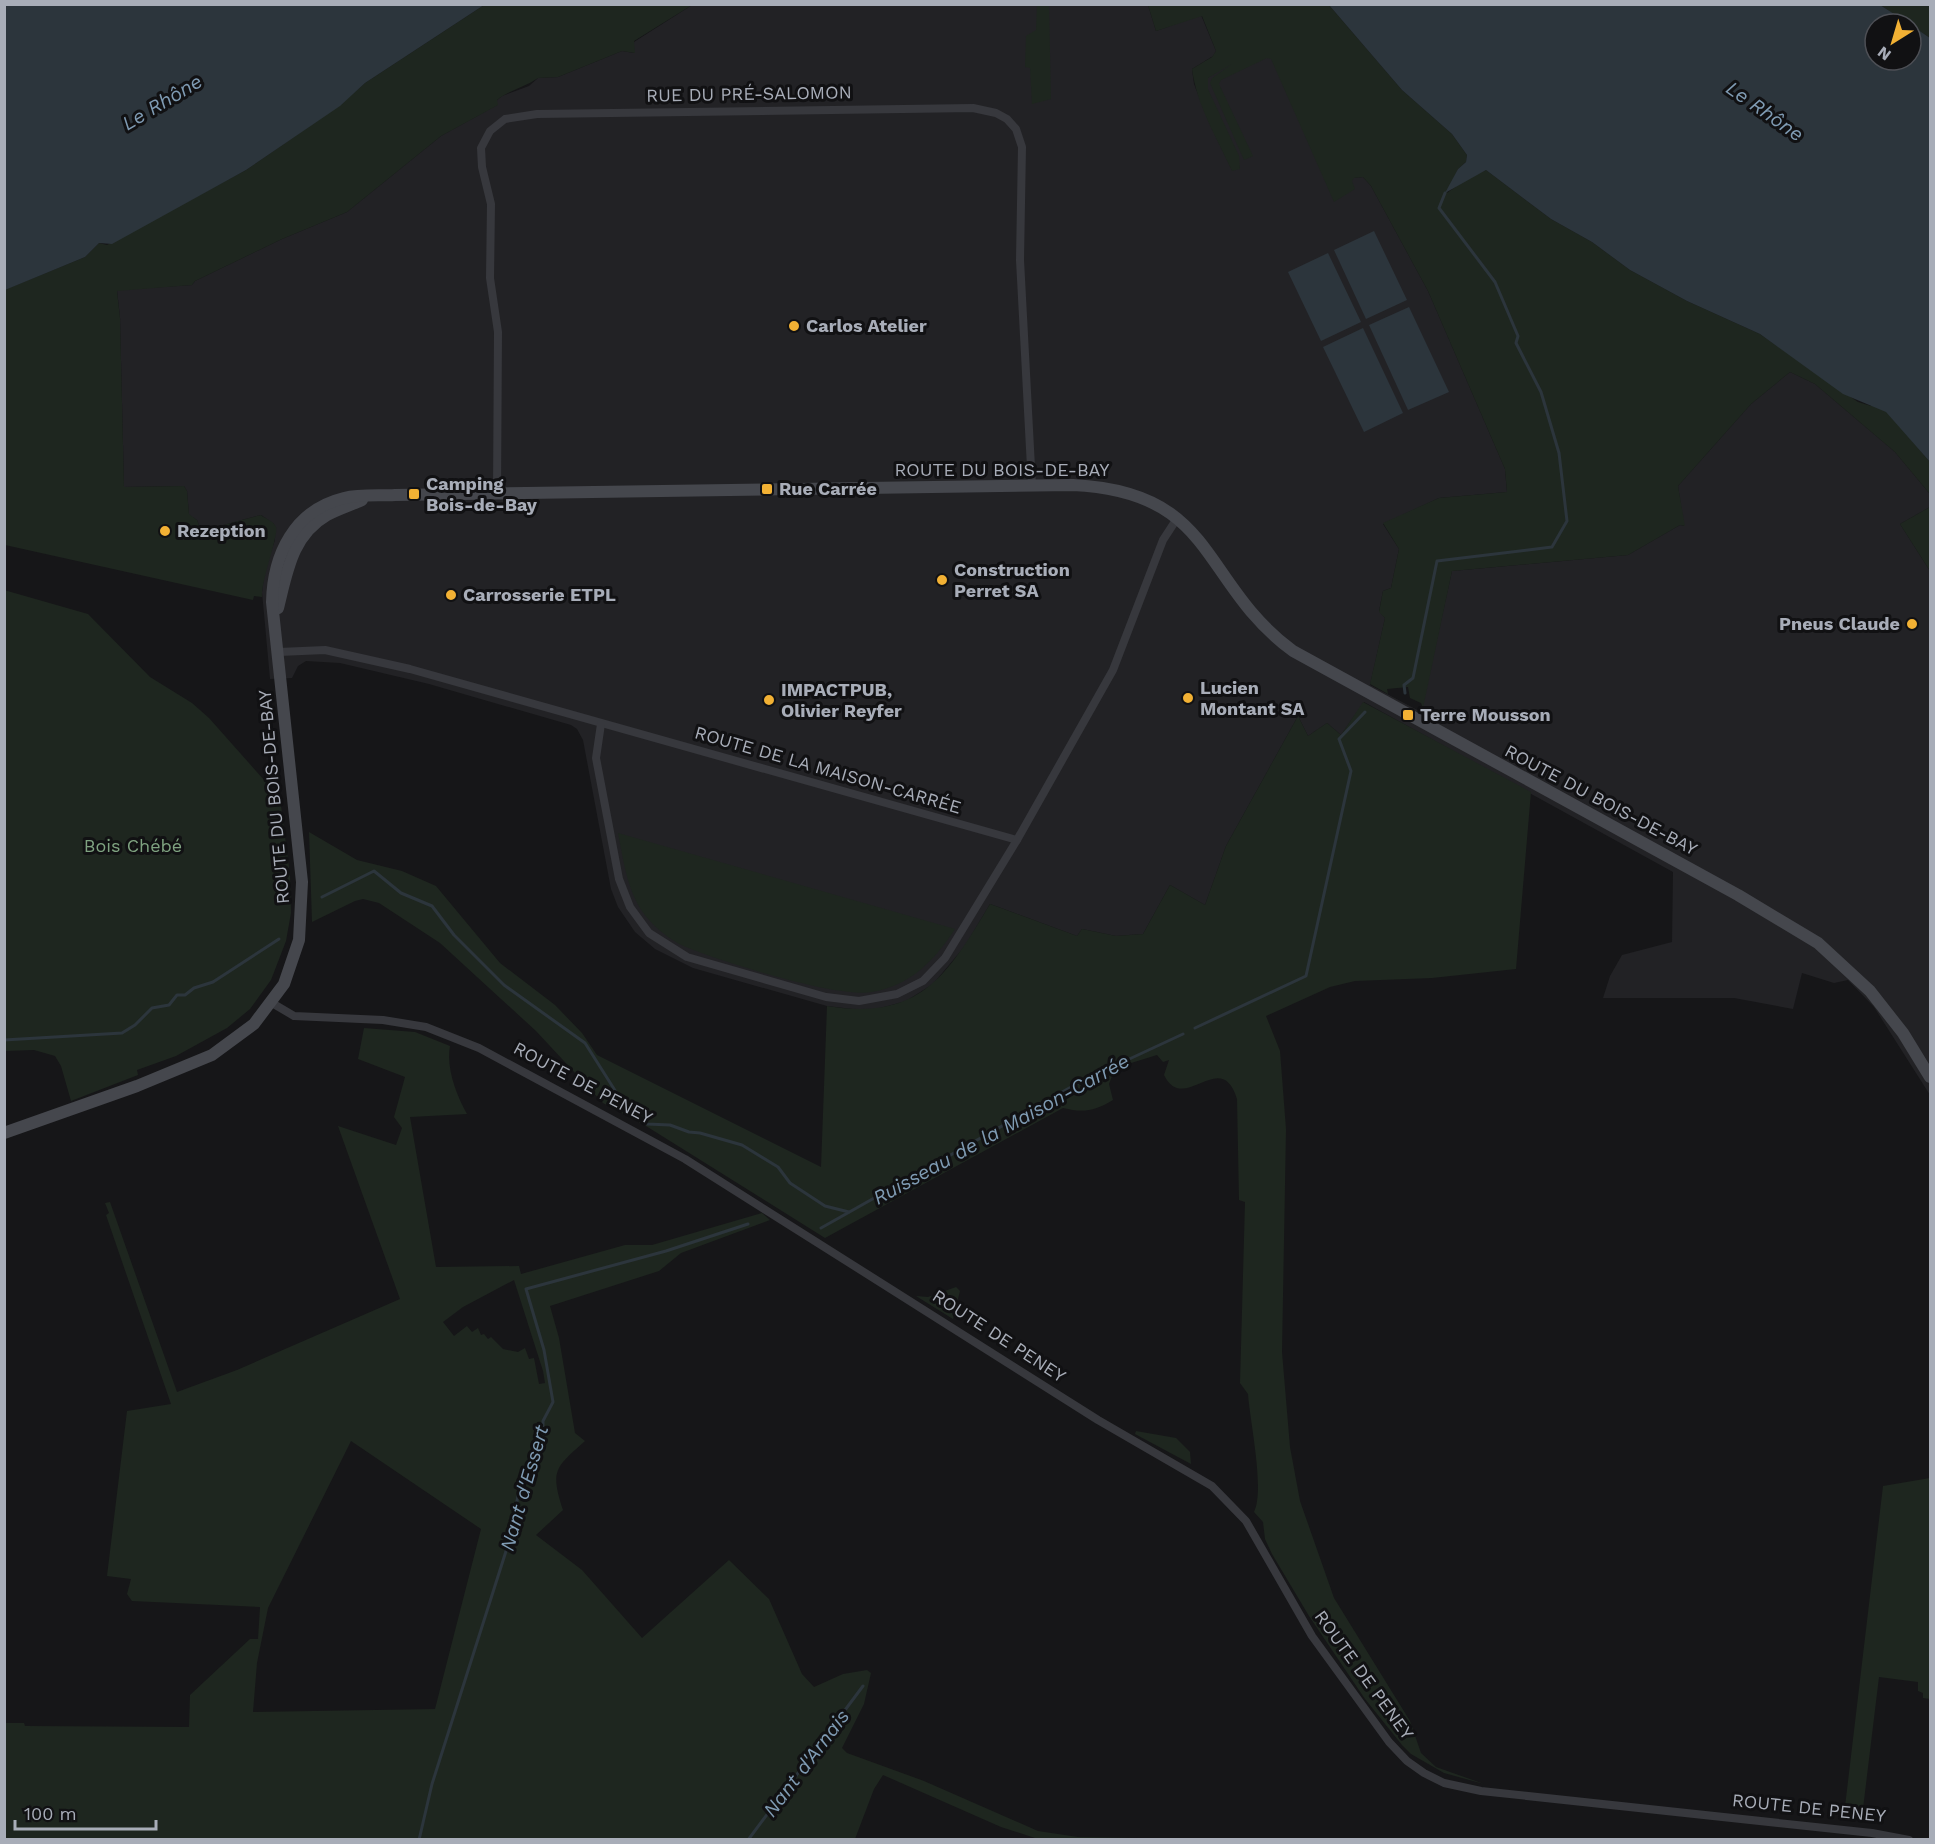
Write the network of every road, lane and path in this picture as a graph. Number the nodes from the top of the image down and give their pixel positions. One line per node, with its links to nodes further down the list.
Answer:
1 (1032, 486): 2 (main road, ROUTE DU BOIS-DE-BAY); 2 (street, RUE DU PRÉ-SALOMON); 3 (main road, ROUTE DU BOIS-DE-BAY)
2 (497, 493): 4 (main road, ROUTE DU BOIS-DE-BAY)
3 (1178, 518): 6 (street); 8 (main road, ROUTE DU BOIS-DE-BAY)
4 (279, 652): 5 (street, ROUTE DE LA MAISON-CARRÉE); 7 (main road, ROUTE DU BOIS-DE-BAY)
5 (601, 724): 6 (street, ROUTE DE LA MAISON-CARRÉE); 6 (street)
6 (1017, 840)
7 (272, 1003): 9 (main road); 10 (street, ROUTE DE PENEY)
8 (1930, 1077)
9 (4, 1133)
10 (1909, 1839)

